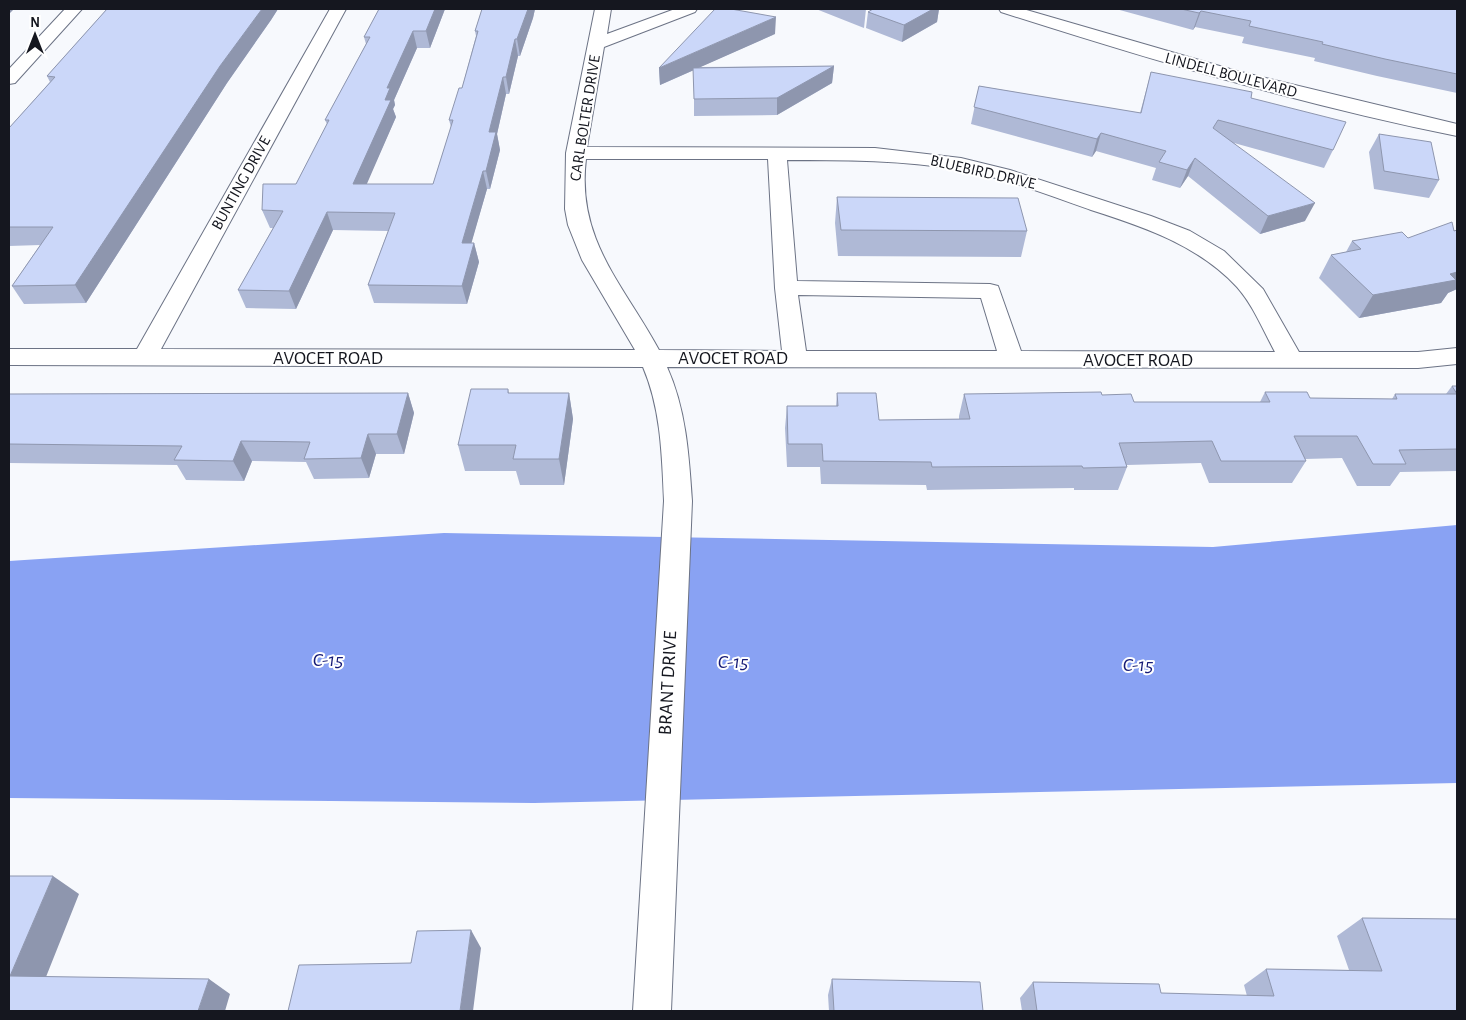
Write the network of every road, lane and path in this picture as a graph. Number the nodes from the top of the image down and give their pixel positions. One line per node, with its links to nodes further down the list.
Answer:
1 (74, 9): 7 (street)
2 (338, 9): 14 (street, BUNTING DRIVE)
3 (603, 9): 6 (street, CARL BOLTER DRIVE)
4 (689, 9): 6 (street)
5 (1007, 9): 8 (street, LINDELL BOULEVARD)
6 (596, 44): 9 (street, CARL BOLTER DRIVE)
7 (9, 79)
8 (1457, 130)
9 (576, 153): 10 (street, BLUEBIRD DRIVE); 15 (street, CARL BOLTER DRIVE)
10 (776, 154): 11 (street); 18 (street, BLUEBIRD DRIVE)
11 (786, 288): 16 (street); 17 (street)
12 (1457, 356): 18 (street, AVOCET ROAD)
13 (9, 358): 14 (street, AVOCET ROAD)
14 (144, 358): 15 (street, AVOCET ROAD)
15 (652, 358): 16 (street, AVOCET ROAD); 19 (street, BRANT DRIVE)
16 (795, 358): 17 (street, AVOCET ROAD)
17 (1011, 359): 18 (street, AVOCET ROAD)
18 (1290, 360)
19 (652, 1011)

